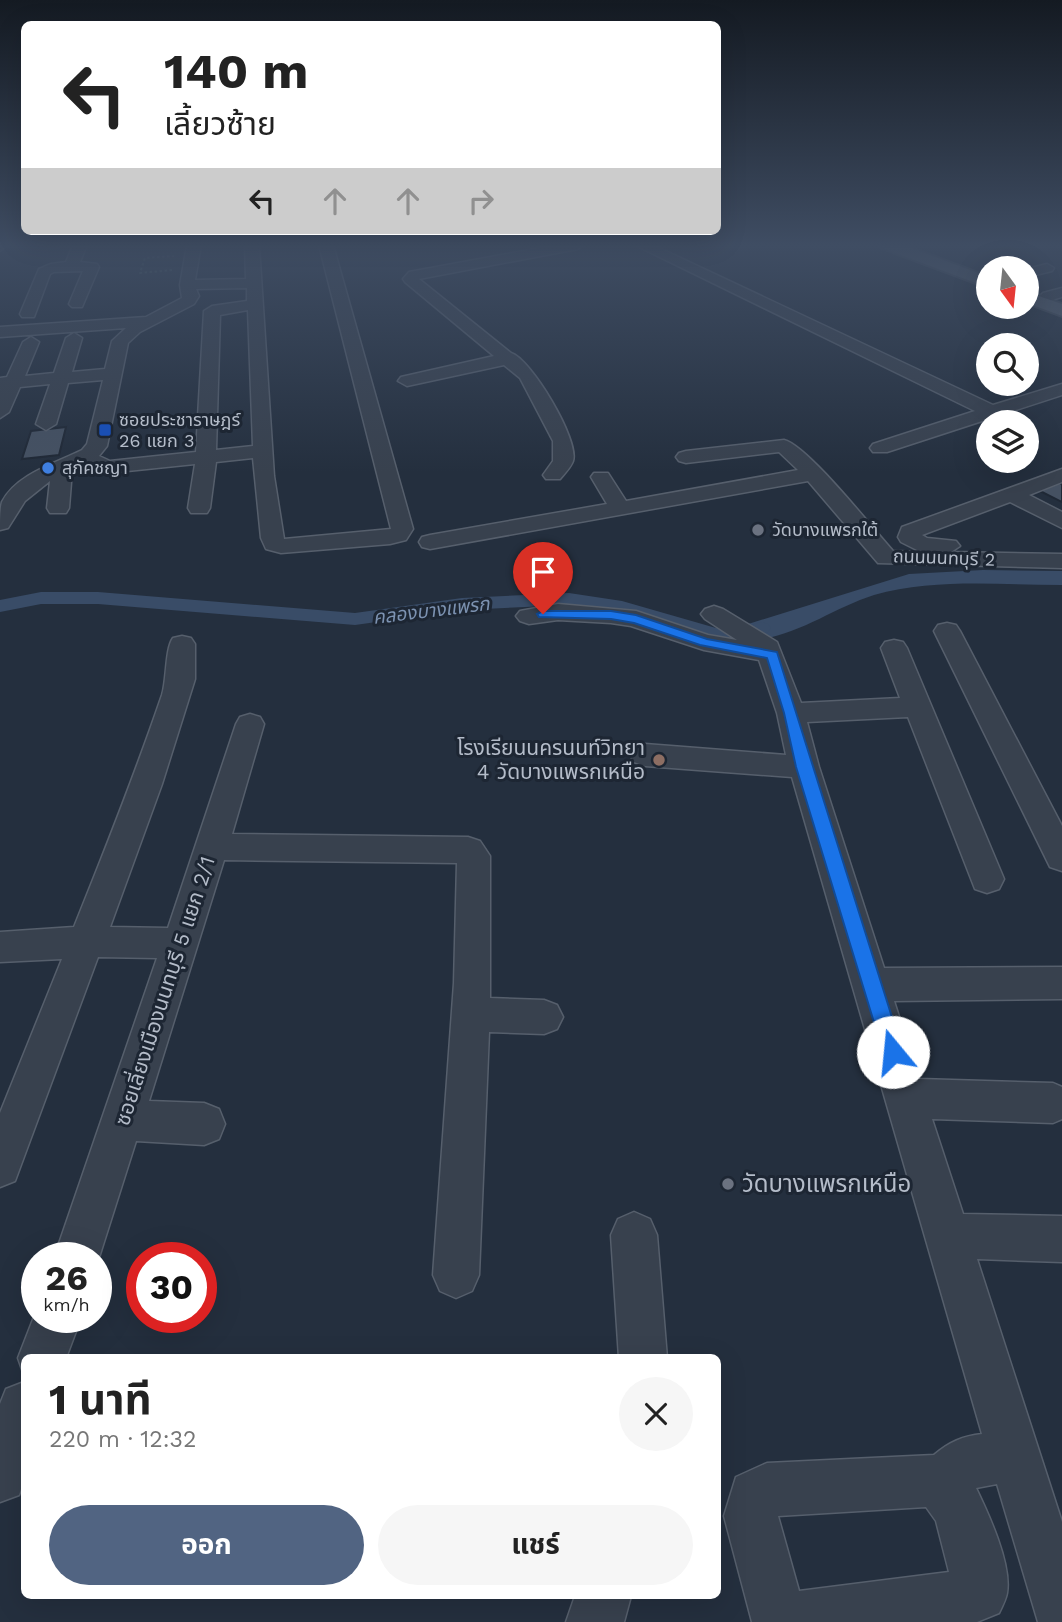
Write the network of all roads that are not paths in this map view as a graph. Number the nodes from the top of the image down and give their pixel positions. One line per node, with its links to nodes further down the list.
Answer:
1 (151, 321): 7 (street); 11 (street)
2 (212, 321): 24 (street)
3 (256, 321): 22 (street)
4 (346, 321): 22 (street)
5 (462, 321): 10 (street)
6 (801, 321): 16 (street)
7 (0, 332)
8 (74, 338): 12 (street)
9 (31, 342): 14 (street)
10 (509, 358): 13 (street); 28 (street)
11 (112, 374): 12 (street); 23 (street)
12 (61, 378): 14 (street); 20 (street)
13 (408, 381)
14 (6, 383): 18 (street)
15 (1062, 389): 17 (street)
16 (988, 410)
17 (998, 410)
18 (0, 412)
19 (976, 417): 21 (street)
20 (46, 424)
21 (880, 448)
22 (263, 451): 24 (street)
23 (84, 457): 24 (street); 26 (street)
24 (206, 457): 36 (street)
25 (686, 457): 27 (street, ถนนนนทบุรี 2)
26 (62, 468): 31 (street); 35 (street)
27 (813, 474): 37 (street); 44 (street, ถนนนนทบุรี 2)
28 (553, 475)
29 (1062, 475): 33 (street)
30 (601, 477): 37 (street)
31 (37, 480): 32 (street); 39 (street)
32 (0, 483)
33 (1020, 490): 34 (street); 38 (street); 42 (street)
34 (1062, 504)
35 (58, 508)
36 (200, 508)
37 (620, 508): 40 (street)
38 (1062, 521)
39 (0, 523)
40 (512, 528): 41 (street); 43 (street)
41 (430, 542)
42 (1062, 548)
43 (517, 552)
44 (1062, 561)
45 (529, 616): 50 (street)
46 (947, 631): 55 (street)
47 (182, 644): 57 (street)
48 (894, 648): 49 (street)
49 (919, 707): 50 (street); 56 (street)
50 (791, 713): 53 (street)
51 (250, 724): 54 (street, ซอยเลี่ยงเมืองนนทบุรี 5 แยก 2/1)
52 (645, 755): 53 (street)
53 (804, 767): 61 (street)
54 (212, 847): 58 (street, ซอยเลี่ยงเมืองนนทบุรี 5 แยก 2/1); 62 (street)
55 (1062, 858)
56 (986, 879)
57 (86, 942): 58 (street); 59 (street); 68 (street)
58 (181, 943): 66 (street, ซอยเลี่ยงเมืองนนทบุรี 5 แยก 2/1)
59 (0, 947)
60 (1062, 983): 61 (street)
61 (872, 985): 64 (street)
62 (470, 1014): 63 (street); 73 (street)
63 (544, 1017)
64 (923, 1099): 65 (street); 70 (street)
65 (1053, 1102)
66 (122, 1120): 67 (street); 72 (street, ซอยเลี่ยงเมืองนนทบุรี 5 แยก 2/1)
67 (204, 1124)
68 (0, 1166)
69 (634, 1235): 76 (street)
70 (967, 1235): 71 (street); 78 (street)
71 (1062, 1239)
72 (82, 1242)
73 (456, 1275)
74 (52, 1333): 75 (street)
75 (44, 1354)
76 (643, 1354)
77 (21, 1416): 79 (street)
78 (1014, 1455): 80 (street); 82 (street)
79 (0, 1476)
80 (941, 1483)
81 (602, 1599): 83 (street)
82 (1062, 1611)
83 (595, 1622)

